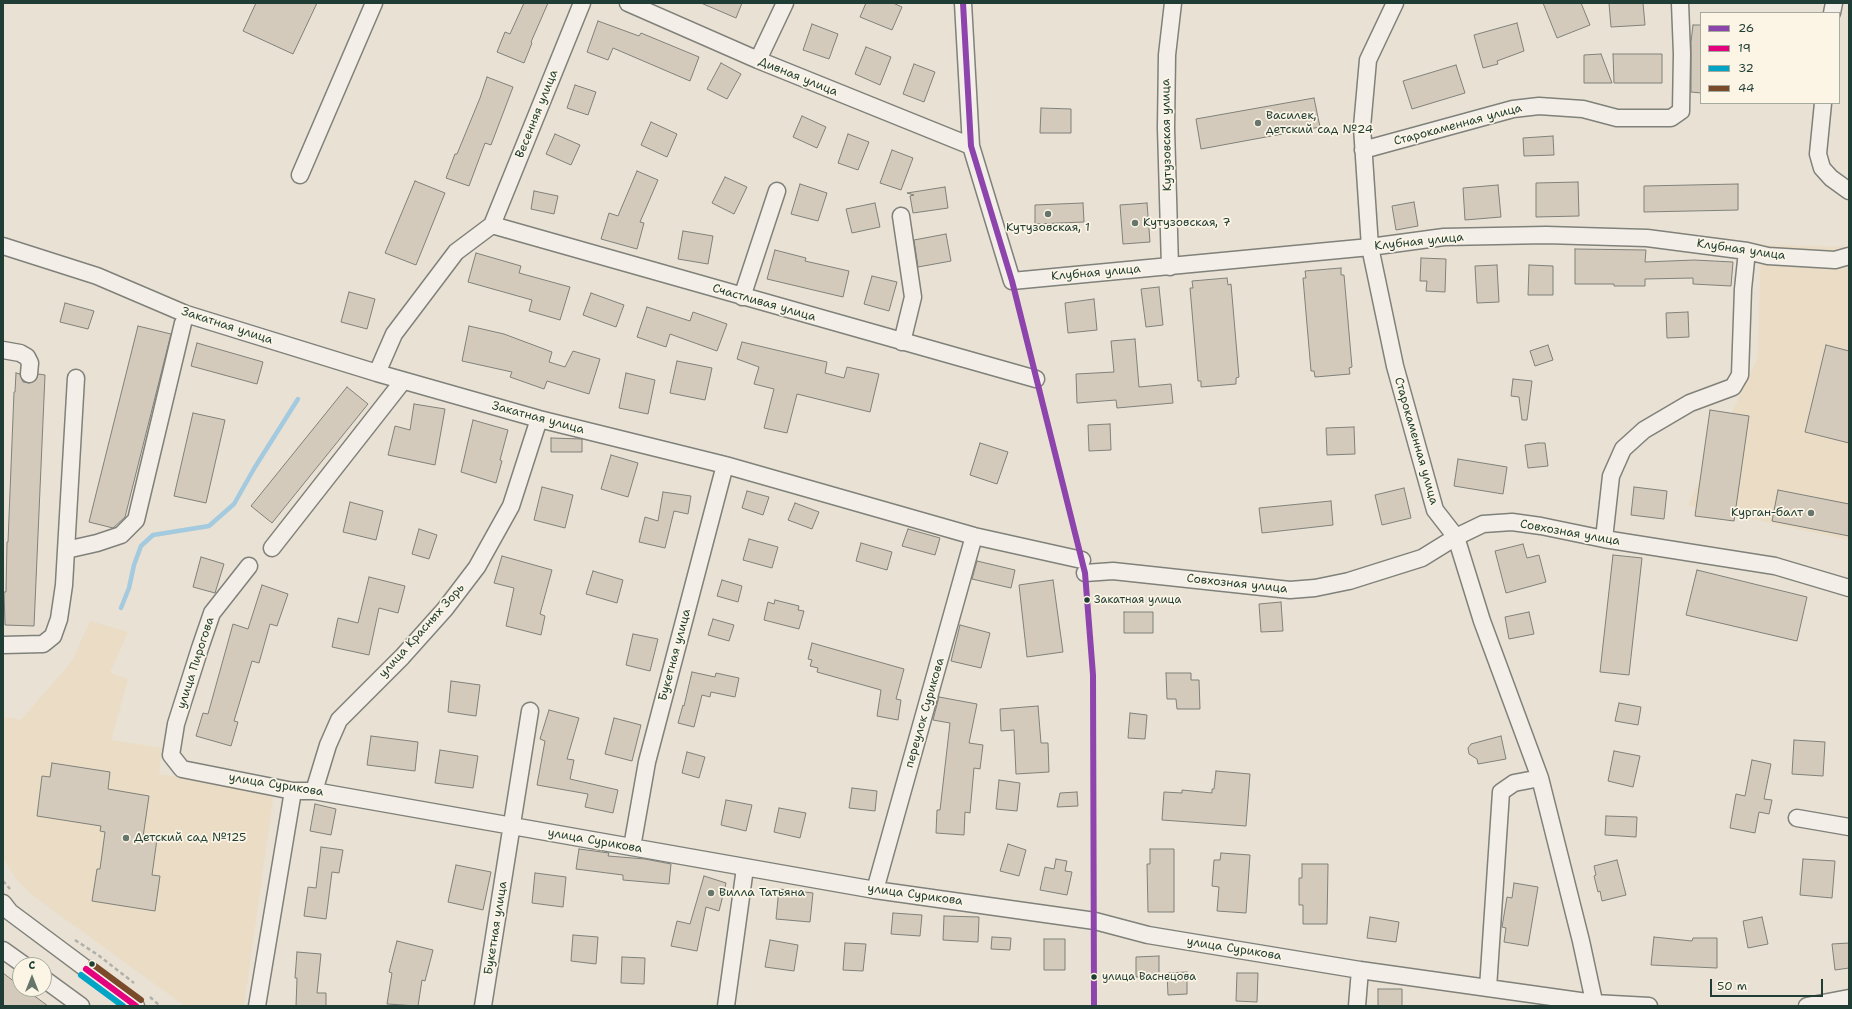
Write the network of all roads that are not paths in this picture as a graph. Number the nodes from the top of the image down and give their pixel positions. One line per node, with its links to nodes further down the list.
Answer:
1 (374, 3): 13 (street)
2 (582, 3): 17 (street, Весенняя улица)
3 (628, 3): 9 (street, Дивная улица)
4 (785, 3): 9 (street)
5 (964, 3): 11 (street)
6 (1173, 3): 22 (street, Кутузовская улица)
7 (1395, 3): 12 (street, Старокаменная улица)
8 (1680, 3): 12 (street, Старокаменная улица)
9 (758, 60): 11 (street, Дивная улица)
10 (1823, 104): 15 (street)
11 (971, 146): 22 (street, Клубная улица)
12 (1364, 150): 19 (street, Старокаменная улица)
13 (300, 175)
14 (777, 191): 23 (street)
15 (1849, 191)
16 (901, 216): 25 (street)
17 (492, 226): 23 (street, Счастливая улица); 27 (street)
18 (3, 246): 27 (street, Закатная улица)
19 (1370, 248): 20 (street, Клубная улица); 22 (street, Клубная улица); 35 (street, Старокаменная улица)
20 (1747, 251): 21 (street, Клубная улица); 36 (street)
21 (1849, 256)
22 (1170, 267)
23 (742, 297): 25 (street, Счастливая улица)
24 (183, 323): 38 (street)
25 (902, 342): 30 (street, Счастливая улица)
26 (3, 350): 28 (street)
27 (377, 373): 31 (street, Закатная улица)
28 (29, 374)
29 (76, 378): 38 (street)
30 (1036, 378)
31 (403, 380): 32 (street, Закатная улица); 37 (street)
32 (539, 419): 33 (street, Закатная улица); 47 (street, улица Красных Зорь)
33 (725, 465): 34 (street, Закатная улица); 51 (street, Букетная улица)
34 (974, 536): 40 (street, Закатная улица); 53 (street, переулок Сурикова)
35 (1456, 537): 36 (street, Совхозная улица); 40 (street, Совхозная улица); 45 (street)
36 (1604, 539): 41 (street, Совхозная улица)
37 (272, 548)
38 (66, 550): 42 (street)
39 (249, 566): 44 (street, улица Пирогова)
40 (1084, 567)
41 (1849, 588)
42 (3, 645)
43 (530, 711): 49 (street, Букетная улица)
44 (182, 769): 46 (street, улица Сурикова)
45 (1540, 778): 59 (street); 61 (street)
46 (293, 791): 47 (street, улица Сурикова); 64 (street)
47 (314, 791): 49 (street, улица Сурикова)
48 (1797, 818): 50 (street)
49 (512, 827): 51 (street, улица Сурикова); 65 (street, Букетная улица)
50 (1849, 827)
51 (632, 847): 52 (street, улица Сурикова)
52 (745, 868): 53 (street, улица Сурикова); 66 (street)
53 (875, 890): 57 (street, улица Сурикова)
54 (3, 903): 63 (street)
55 (3, 950): 56 (street)
56 (13, 957)
57 (1360, 970): 59 (street, улица Сурикова); 67 (street)
58 (52, 985): 62 (street)
59 (1488, 988): 61 (street, улица Сурикова)
60 (1849, 998): 69 (street)
61 (1594, 1004): 68 (street, улица Сурикова)
62 (81, 1006)
63 (136, 1006)
64 (257, 1006)
65 (483, 1006)
66 (726, 1006)
67 (1356, 1006)
68 (1649, 1006)
69 (1807, 1006)

